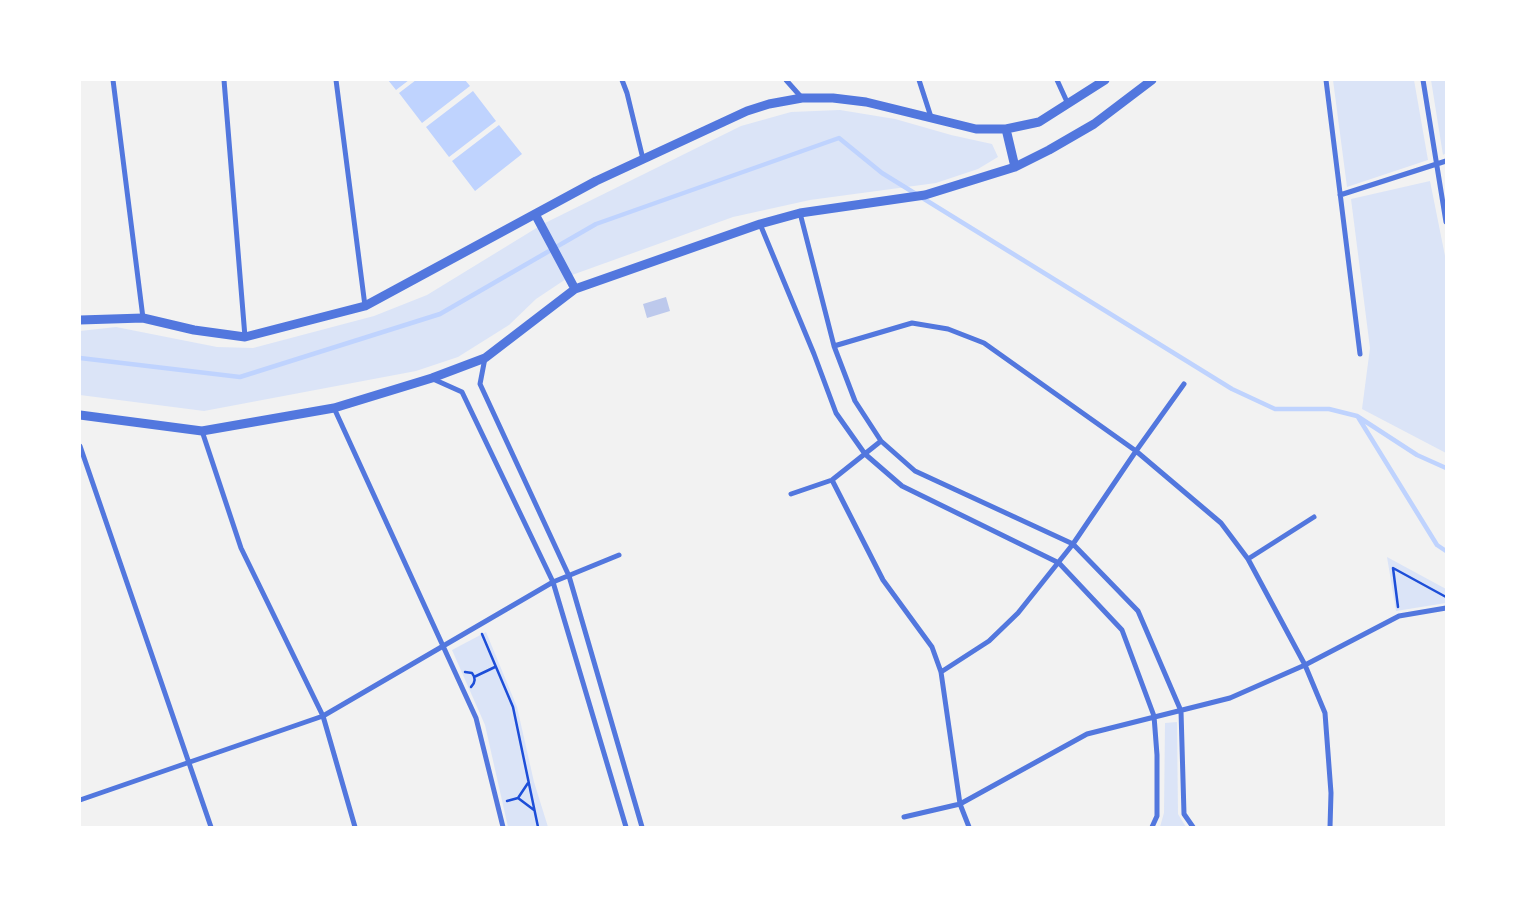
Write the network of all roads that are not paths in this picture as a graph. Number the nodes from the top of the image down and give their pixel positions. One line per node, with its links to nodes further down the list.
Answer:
1 (113, 80): 27 (street)
2 (224, 80): 29 (street)
3 (336, 80): 26 (street)
4 (622, 80): 16 (street)
5 (786, 80): 12 (street)
6 (919, 80): 14 (street)
7 (1057, 80): 13 (street)
8 (1105, 80): 13 (street)
9 (1152, 80): 19 (street)
10 (1326, 80): 20 (street)
11 (1423, 80): 18 (street)
12 (802, 98): 14 (street); 16 (street)
13 (1068, 104): 15 (street)
14 (931, 117): 15 (street)
15 (1006, 129): 19 (street)
16 (643, 159): 22 (street)
17 (1446, 161): 18 (street)
18 (1437, 165): 20 (street); 23 (street)
19 (1015, 168): 21 (street)
20 (1340, 195): 31 (street)
21 (800, 213): 24 (street); 30 (street)
22 (535, 214): 25 (street); 26 (street)
23 (1446, 222)
24 (760, 224): 25 (street); 41 (street)
25 (575, 290): 32 (street)
26 (365, 306): 29 (street)
27 (143, 318): 28 (street); 29 (street)
28 (80, 320)
29 (245, 336)
30 (834, 346): 38 (street); 40 (street)
31 (1360, 354)
32 (485, 358): 33 (street); 49 (street)
33 (432, 378): 35 (street); 50 (street)
34 (1184, 384): 40 (street)
35 (334, 408): 37 (street); 52 (street)
36 (80, 415): 37 (street)
37 (202, 431): 56 (street)
38 (881, 441): 41 (street); 45 (street)
39 (80, 446): 58 (street)
40 (1136, 451): 45 (street); 47 (street)
41 (865, 454): 42 (street); 48 (street)
42 (832, 480): 43 (street); 54 (street)
43 (791, 494)
44 (1314, 516): 47 (street)
45 (1073, 544): 48 (street); 55 (street)
46 (619, 555): 49 (street)
47 (1248, 558): 53 (street)
48 (1059, 563): 54 (street); 57 (street)
49 (569, 576): 50 (street); 66 (street)
50 (553, 582): 52 (street); 65 (street)
51 (1446, 608): 53 (street)
52 (444, 646): 56 (street); 64 (street)
53 (1305, 665): 55 (street); 70 (street)
54 (942, 672): 60 (street)
55 (1181, 711): 57 (street); 69 (street)
56 (323, 716): 58 (street); 63 (street)
57 (1154, 716): 60 (street); 68 (street)
58 (188, 762): 59 (street); 62 (street)
59 (80, 800)
60 (960, 804): 61 (street); 67 (street)
61 (904, 817)
62 (210, 827)
63 (355, 827)
64 (504, 827)
65 (626, 827)
66 (642, 827)
67 (969, 827)
68 (1152, 827)
69 (1193, 827)
70 (1330, 827)

